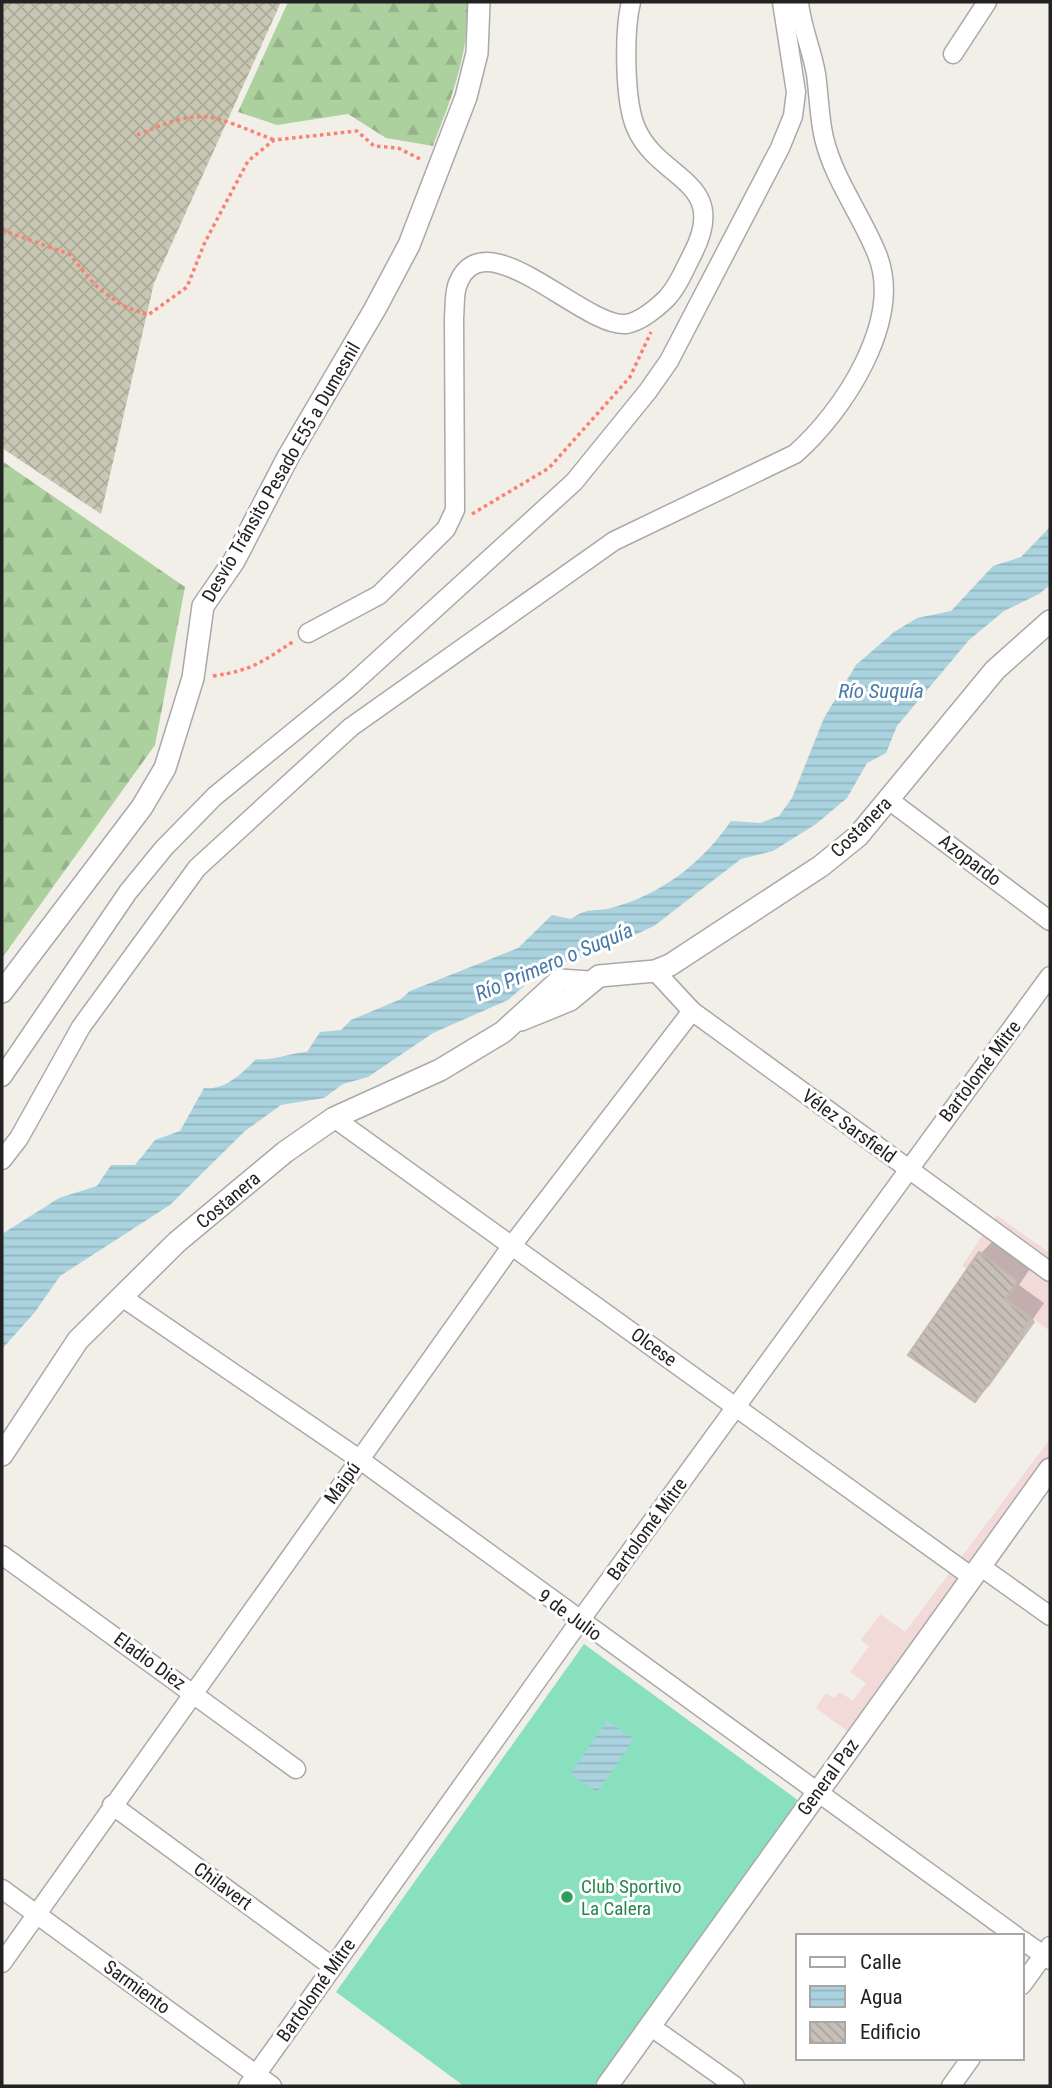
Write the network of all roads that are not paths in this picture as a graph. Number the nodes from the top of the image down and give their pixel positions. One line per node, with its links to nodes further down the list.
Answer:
1 (479, 2): 12 (street, Desvío Tránsito Pesado E55 a Dumesnil)
2 (631, 2): 7 (street)
3 (987, 2): 5 (street)
4 (790, 5): 14 (street); 16 (street)
5 (953, 54)
6 (1050, 621): 8 (street, Costanera)
7 (308, 633)
8 (889, 800): 9 (street, Azopardo); 10 (street, Costanera)
9 (1050, 921)
10 (655, 971): 13 (street, Vélez Sarsfield); 15 (street, Costanera)
11 (1050, 976): 17 (street, Bartolomé Mitre)
12 (2, 992)
13 (692, 1011): 17 (street, Vélez Sarsfield); 18 (street, Maipú)
14 (2, 1077)
15 (334, 1118): 18 (street, Olcese); 20 (street, Costanera)
16 (2, 1160)
17 (907, 1168): 19 (street, Vélez Sarsfield); 21 (street, Bartolomé Mitre)
18 (513, 1244): 21 (street, Olcese); 23 (street, Maipú)
19 (1050, 1272)
20 (122, 1297): 22 (street, Costanera); 23 (street, 9 de Julio)
21 (736, 1407): 26 (street, Olcese); 28 (street, Bartolomé Mitre)
22 (2, 1455)
23 (359, 1459): 28 (street, 9 de Julio); 29 (street, Maipú)
24 (1050, 1469): 26 (street, General Paz)
25 (2, 1555): 29 (street, Eladio Diez)
26 (976, 1571): 27 (street, Olcese); 31 (street, General Paz)
27 (1050, 1616)
28 (579, 1622): 31 (street, 9 de Julio); 39 (street, Bartolomé Mitre)
29 (193, 1692): 30 (street, Eladio Diez); 32 (street, Maipú)
30 (296, 1769)
31 (817, 1792): 35 (street, 9 de Julio); 41 (street, General Paz)
32 (112, 1805): 34 (street, Maipú); 39 (street, Chilavert)
33 (2, 1889): 34 (street, Sarmiento)
34 (35, 1912): 38 (street, Maipú); 43 (street, Sarmiento)
35 (1013, 1934)
36 (1024, 1941): 37 (street)
37 (1048, 1954): 40 (street)
38 (2, 1963)
39 (333, 1967): 43 (street, Bartolomé Mitre)
40 (1024, 1983)
41 (650, 2026): 45 (street, General Paz); 46 (street)
42 (970, 2060): 47 (street)
43 (252, 2080): 44 (street, Sarmiento)
44 (272, 2086)
45 (607, 2086)
46 (735, 2086)
47 (951, 2086)

